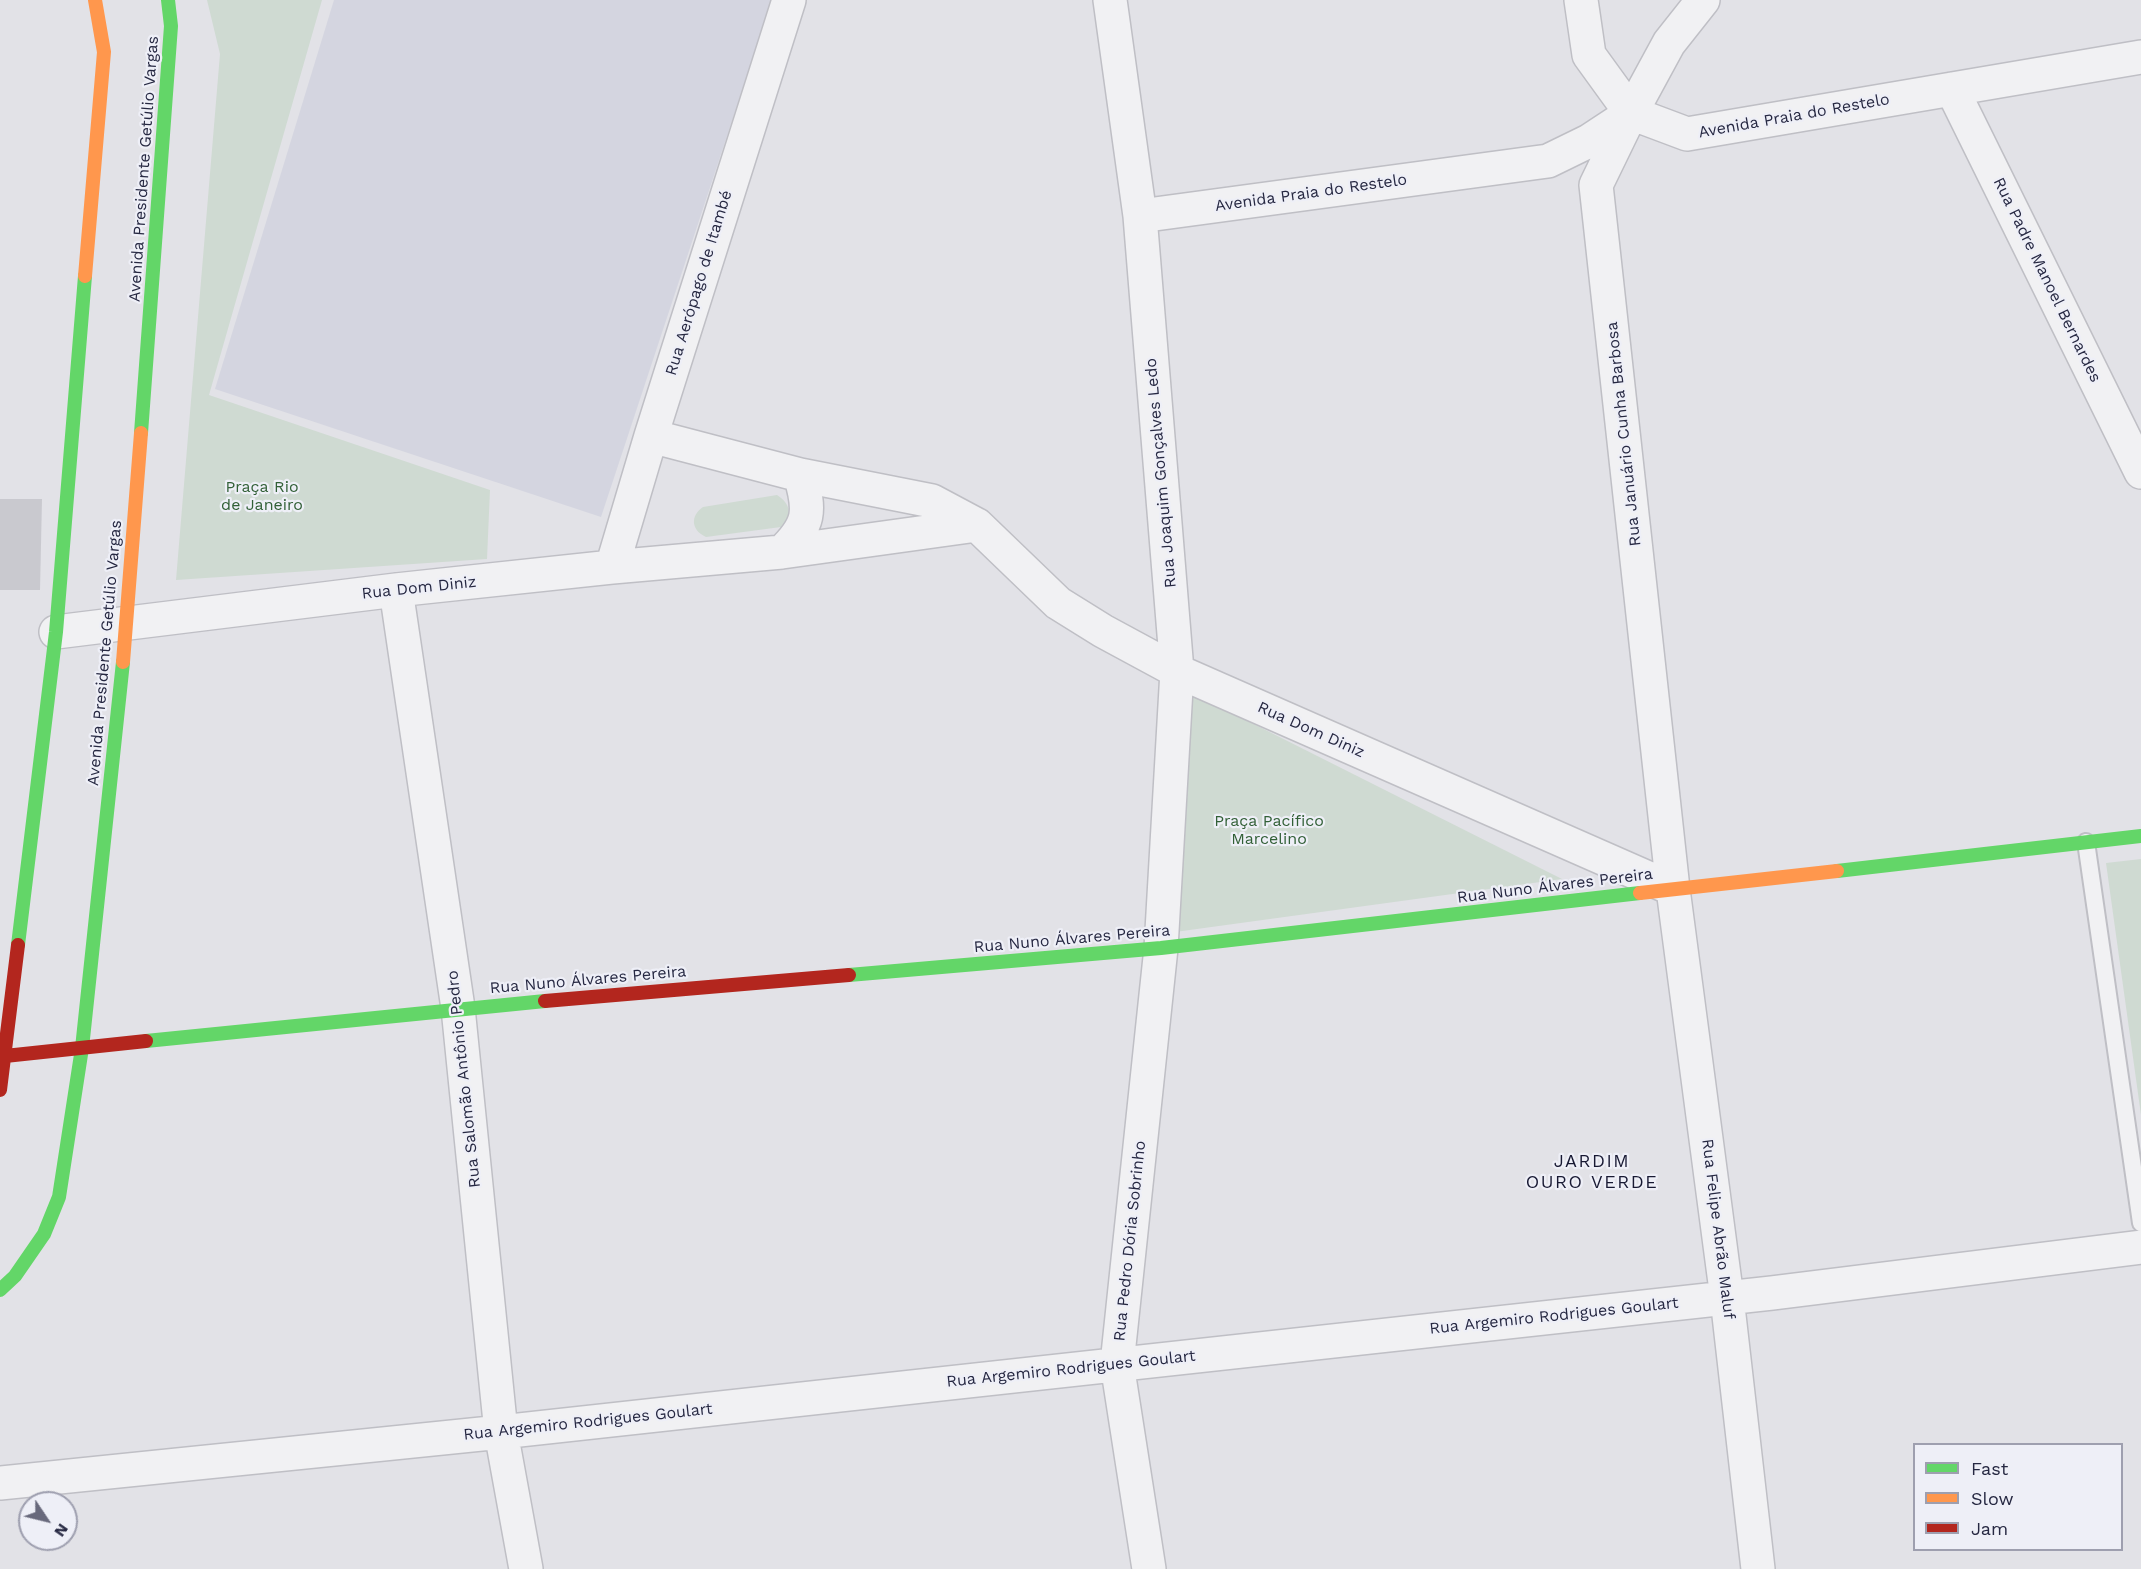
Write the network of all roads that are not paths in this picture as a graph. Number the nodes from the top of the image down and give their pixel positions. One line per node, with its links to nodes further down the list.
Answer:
1 (94, 0): 19 (main road)
2 (168, 0): 18 (main road, Avenida Presidente Getúlio Vargas)
3 (789, 0): 11 (street, Rua Aerópago de Itambé)
4 (1110, 0): 10 (street, Rua Joaquim Gonçalves Ledo)
5 (1581, 0): 9 (street)
6 (1702, 0): 9 (street, Rua Januário Cunha Barbosa)
7 (2141, 57): 8 (street, Avenida Praia do Restelo)
8 (1953, 89): 9 (street, Avenida Praia do Restelo); 12 (street, Rua Padre Manoel Bernardes)
9 (1631, 113): 10 (street, Avenida Praia do Restelo); 23 (street, Rua Januário Cunha Barbosa)
10 (1140, 216): 20 (street, Rua Joaquim Gonçalves Ledo)
11 (651, 436): 13 (street, Rua Dom Diniz); 16 (street, Rua Aerópago de Itambé)
12 (2141, 472)
13 (800, 474): 14 (street, Rua Dom Diniz); 15 (street)
14 (977, 525): 15 (street, Rua Dom Diniz); 20 (street, Rua Dom Diniz)
15 (782, 552): 16 (street, Rua Dom Diniz)
16 (612, 567): 17 (street, Rua Dom Diniz)
17 (396, 590): 18 (street, Rua Dom Diniz); 25 (street, Rua Salomão Antônio Pedro)
18 (127, 624): 19 (street, Rua Dom Diniz); 26 (main road, Avenida Presidente Getúlio Vargas)
19 (56, 632): 27 (main road)
20 (1177, 671): 23 (street, Rua Dom Diniz); 24 (street, Rua Joaquim Gonçalves Ledo)
21 (2141, 836): 22 (main road, Rua Nuno Álvares Pereira)
22 (2086, 842): 23 (main road, Rua Nuno Álvares Pereira); 29 (lane)
23 (1673, 889): 24 (main road, Rua Nuno Álvares Pereira); 32 (street, Rua Felipe Abrão Maluf)
24 (1161, 948): 25 (main road, Rua Nuno Álvares Pereira); 33 (street, Rua Pedro Dória Sobrinho)
25 (458, 1008): 26 (main road, Rua Nuno Álvares Pereira); 34 (street, Rua Salomão Antônio Pedro)
26 (82, 1048): 27 (main road, Rua Nuno Álvares Pereira); 31 (main road, Avenida Presidente Getúlio Vargas)
27 (5, 1056): 28 (main road)
28 (0, 1090)
29 (2141, 1223)
30 (2141, 1247): 32 (street, Rua Argemiro Rodrigues Goulart)
31 (0, 1290)
32 (1727, 1298): 33 (street, Rua Argemiro Rodrigues Goulart); 38 (street, Rua Felipe Abrão Maluf)
33 (1117, 1364): 34 (street, Rua Argemiro Rodrigues Goulart); 37 (street, Rua Pedro Dória Sobrinho)
34 (501, 1432): 35 (street, Rua Argemiro Rodrigues Goulart); 36 (street, Rua Salomão Antônio Pedro)
35 (0, 1483)
36 (526, 1569)
37 (1149, 1569)
38 (1758, 1569)

